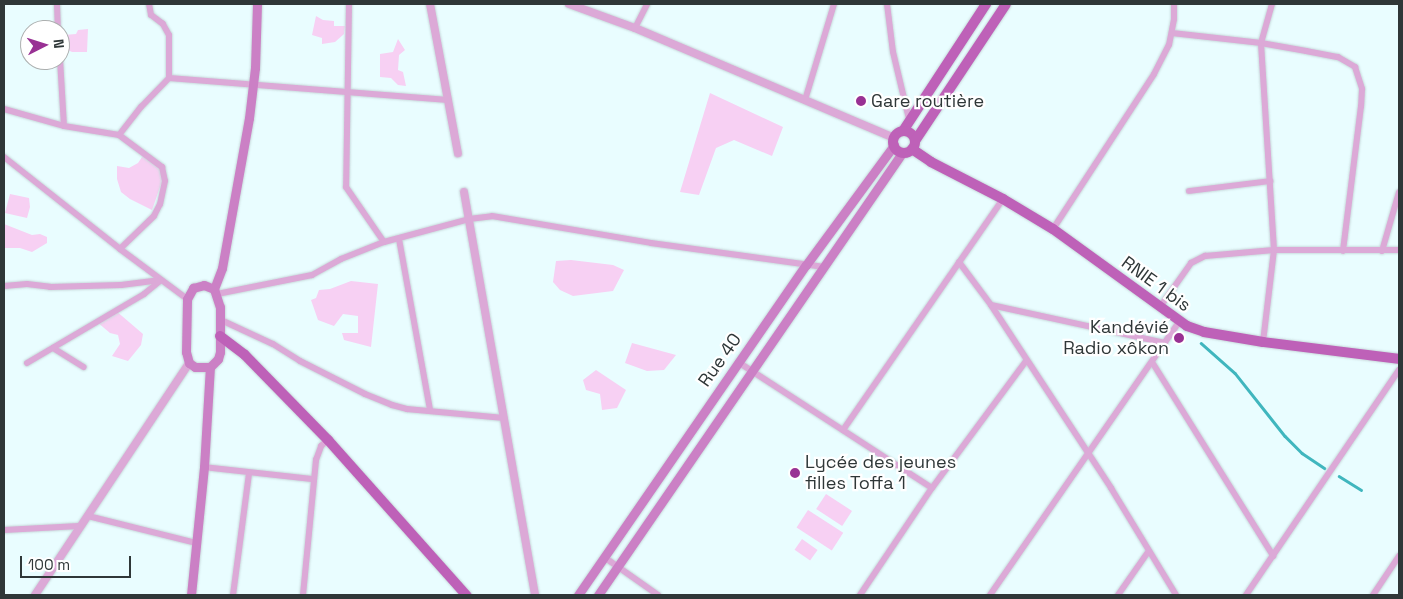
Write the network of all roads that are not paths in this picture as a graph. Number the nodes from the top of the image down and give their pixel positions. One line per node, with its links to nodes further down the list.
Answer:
1 (57, 4): 14 (street)
2 (149, 4): 19 (street)
3 (257, 4): 20 (main road)
4 (349, 4): 21 (street)
5 (430, 4): 22 (street)
6 (569, 4): 15 (street)
7 (647, 4): 15 (street)
8 (834, 4): 23 (street)
9 (887, 4): 25 (street)
10 (986, 4): 25 (main road)
11 (1006, 4): 29 (main road)
12 (1174, 4): 16 (street)
13 (1272, 4): 17 (street)
14 (58, 20)
15 (635, 28): 23 (street)
16 (1172, 33): 17 (street); 39 (street)
17 (1261, 43): 33 (street); 45 (street)
18 (61, 70): 26 (street)
19 (170, 78): 20 (street); 27 (street)
20 (253, 85): 21 (street); 52 (main road)
21 (348, 92): 22 (street); 41 (street)
22 (448, 100): 30 (street)
23 (805, 100): 28 (street)
24 (4, 109): 26 (street)
25 (909, 120): 28 (main road)
26 (64, 126): 27 (street)
27 (119, 136): 42 (street)
28 (897, 138): 29 (main road, RNIE 1 bis); 31 (main road); 48 (main road, Rue 40)
29 (914, 145): 31 (main road); 37 (main road, RNIE 1 bis)
30 (458, 153)
31 (902, 153): 49 (main road, Rue 40)
32 (4, 157): 42 (street)
33 (1270, 181): 34 (street); 43 (street)
34 (1189, 191)
35 (464, 192): 38 (street)
36 (1399, 192): 46 (street)
37 (1003, 199): 39 (main road, RNIE 1 bis); 47 (street)
38 (469, 219): 40 (street); 48 (street); 73 (street)
39 (1053, 229): 55 (main road, RNIE 1 bis)
40 (399, 239): 41 (street); 72 (street)
41 (384, 242): 52 (street)
42 (120, 249): 50 (street)
43 (1274, 250): 45 (street); 55 (street); 59 (street)
44 (1399, 250): 46 (street)
45 (1343, 251): 46 (street)
46 (1382, 251)
47 (959, 262): 54 (street); 74 (street)
48 (806, 265): 49 (street); 64 (main road, Rue 40)
49 (824, 267): 71 (main road, Rue 40)
50 (161, 280): 51 (street); 53 (street); 61 (street)
51 (4, 286)
52 (216, 292): 53 (main road); 56 (main road)
53 (186, 298): 66 (main road)
54 (991, 305): 60 (street); 63 (street)
55 (1160, 306): 57 (main road, RNIE 1 bis)
56 (220, 320): 58 (main road); 72 (street)
57 (1180, 322): 59 (main road, RNIE 1 bis); 60 (street)
58 (220, 336): 69 (main road); 75 (main road)
59 (1263, 342): 62 (main road, RNIE 1 bis)
60 (1164, 344): 65 (street)
61 (53, 348): 67 (street); 68 (street)
62 (1399, 359)
63 (1026, 361): 76 (street); 80 (street)
64 (738, 362): 71 (street); 88 (main road, Rue 40)
65 (1152, 362): 76 (street); 86 (street)
66 (189, 363): 69 (main road); 81 (street)
67 (27, 364)
68 (83, 367)
69 (210, 368): 77 (main road)
70 (1399, 370): 86 (street)
71 (751, 371): 74 (street); 89 (main road, Rue 40)
72 (430, 410): 73 (street)
73 (504, 418): 95 (street)
74 (843, 430): 80 (street)
75 (328, 440): 79 (street); 94 (main road)
76 (1088, 454): 85 (street); 100 (street)
77 (204, 467): 78 (street); 84 (main road)
78 (249, 473): 79 (street); 92 (street)
79 (313, 478): 93 (street)
80 (932, 488): 99 (street)
81 (88, 516): 82 (street); 84 (street)
82 (79, 526): 83 (street); 90 (street)
83 (4, 530)
84 (196, 543): 91 (main road)
85 (1148, 552): 101 (street); 102 (street)
86 (1273, 556): 103 (street)
87 (1399, 556): 104 (street)
88 (604, 557): 89 (street); 96 (main road, Rue 40)
89 (618, 567): 97 (main road, Rue 40); 98 (street)
90 (34, 595)
91 (191, 595)
92 (232, 595)
93 (303, 595)
94 (466, 595)
95 (535, 595)
96 (578, 595)
97 (598, 595)
98 (658, 595)
99 (860, 595)
100 (990, 595)
101 (1118, 595)
102 (1176, 595)
103 (1246, 595)
104 (1372, 595)

